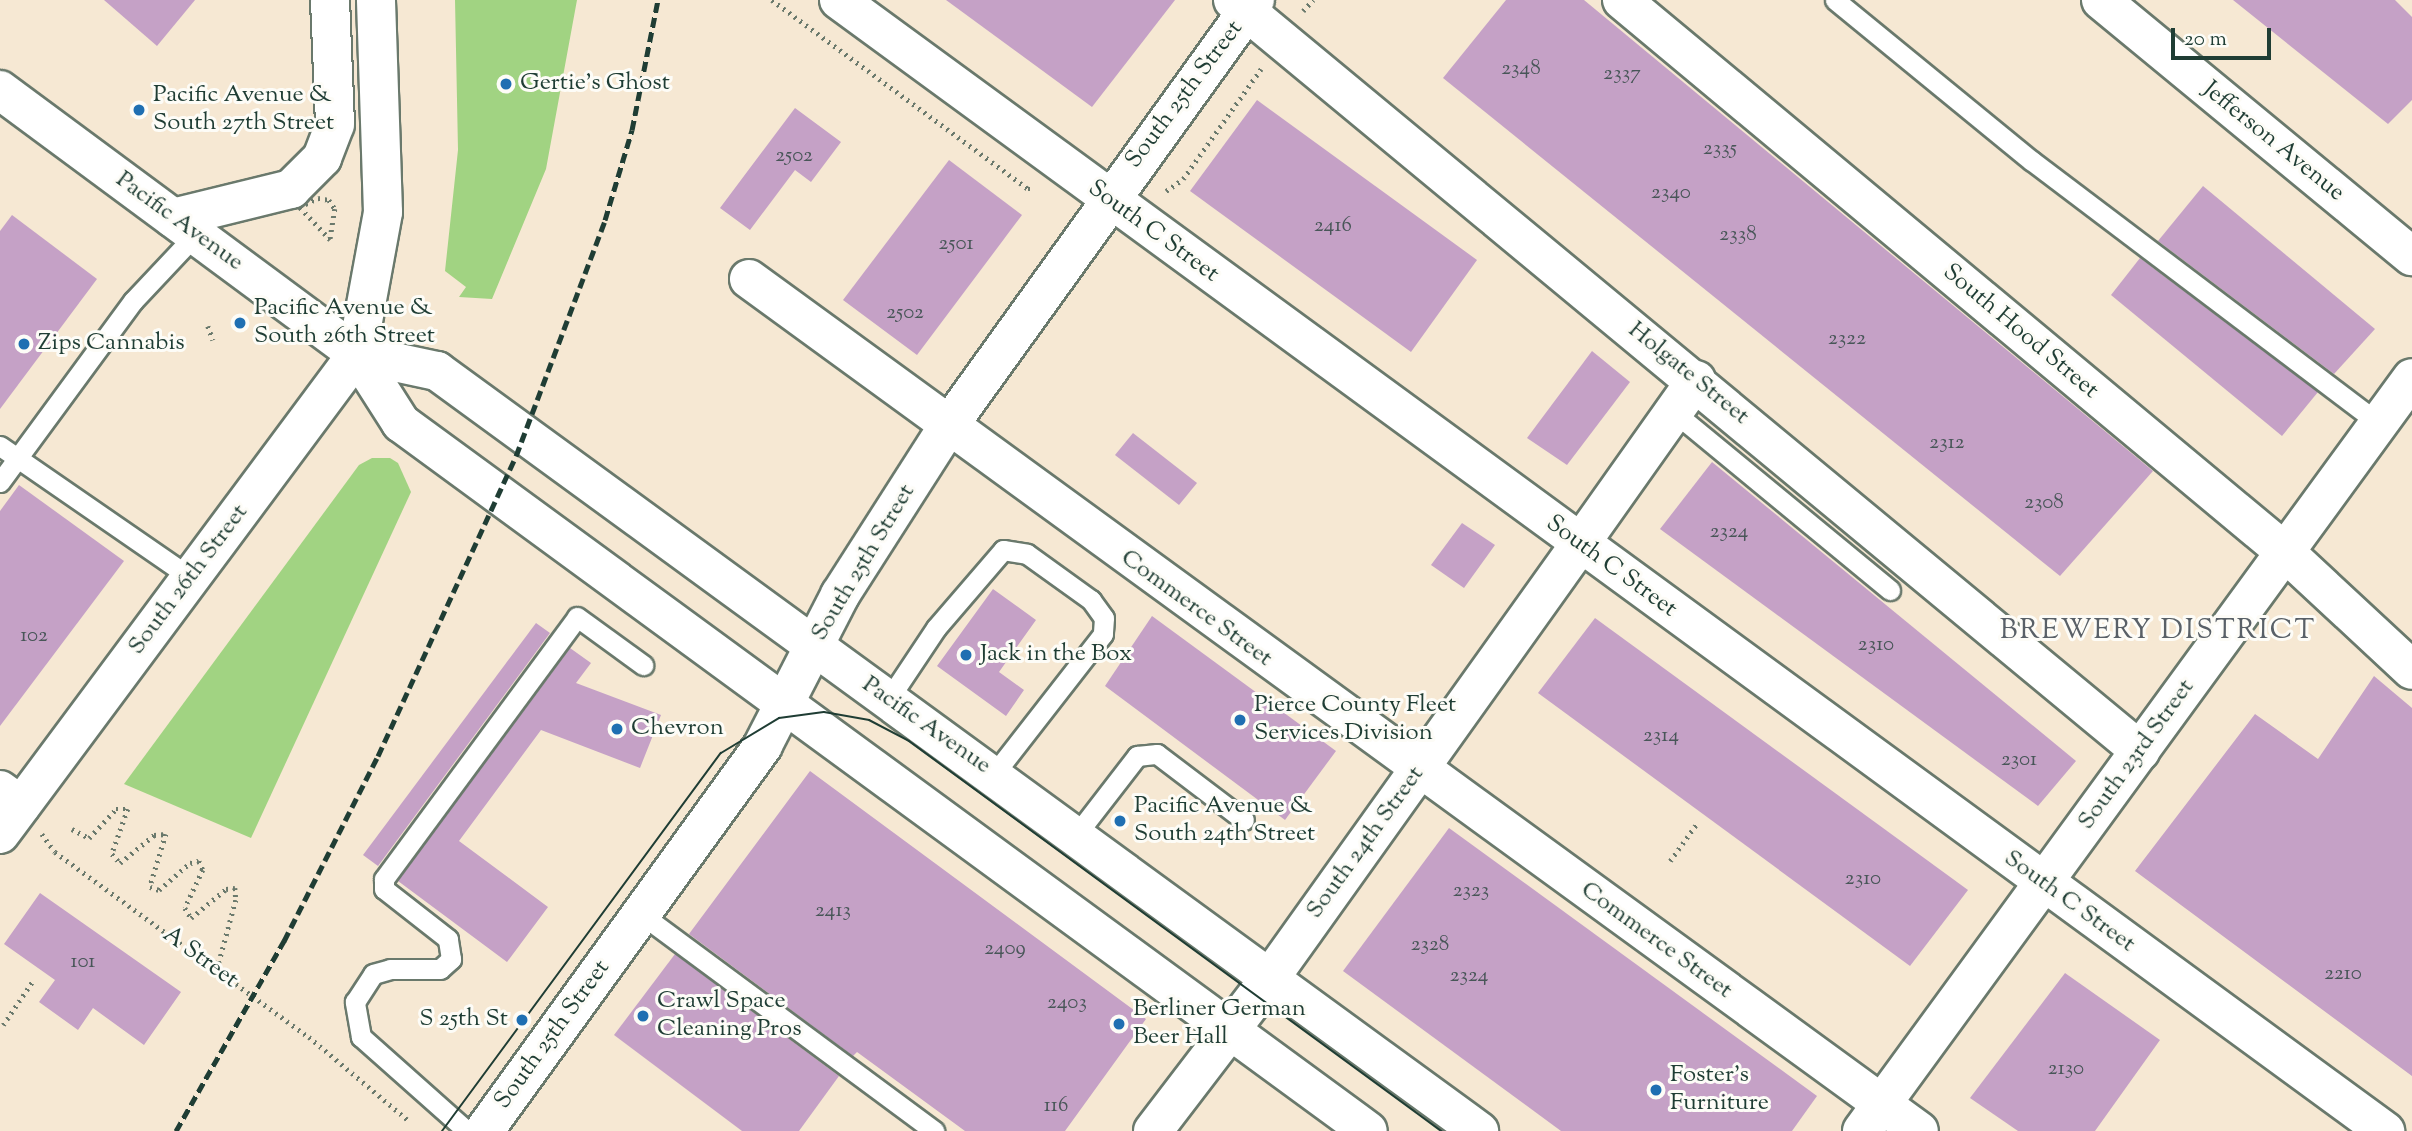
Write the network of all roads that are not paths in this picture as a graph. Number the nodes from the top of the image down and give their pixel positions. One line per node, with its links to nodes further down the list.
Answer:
1 (330, 0): 10 (street)
2 (376, 0): 13 (street)
3 (839, 0): 9 (street, South C Street)
4 (1622, 0): 23 (street, South Hood Street)
5 (1835, 0): 17 (lane)
6 (2101, 0): 11 (street, Jefferson Avenue)
7 (1245, 4): 9 (street, South 25th Street); 15 (street, Holgate Street)
8 (0, 90): 10 (street, Pacific Avenue)
9 (1107, 200): 18 (street, South 25th Street); 22 (street, South C Street)
10 (184, 227): 13 (street, Pacific Avenue); 20 (lane)
11 (2412, 256)
12 (749, 279): 18 (street, Commerce Street)
13 (358, 354): 24 (street, South 26th Street); 26 (street, Pacific Avenue); 30 (street, Pacific Avenue)
14 (2412, 378): 17 (street, South 23rd Street)
15 (1696, 380): 16 (street, South 24th Street); 31 (street, Holgate Street)
16 (1674, 412): 22 (street, South 24th Street); 25 (lane)
17 (2379, 423): 23 (street, South 23rd Street)
18 (947, 428): 26 (street, South 25th Street); 32 (street, Commerce Street)
19 (0, 446): 20 (lane)
20 (17, 458): 21 (lane); 24 (lane)
21 (0, 482)
22 (1580, 544): 32 (street, South 24th Street); 37 (street, South C Street)
23 (2285, 552): 28 (street, South Hood Street); 31 (street, South 23rd Street)
24 (191, 578): 34 (street, South 26th Street)
25 (1890, 590)
26 (815, 645): 29 (street, Pacific Avenue); 30 (street, South 25th Street)
27 (643, 665): 42 (lane)
28 (2412, 670)
29 (888, 700): 33 (street, Pacific Avenue); 33 (lane)
30 (785, 707): 38 (street, South 25th Street); 40 (street, Pacific Avenue)
31 (2140, 751): 37 (street, South 23rd Street)
32 (1419, 770): 39 (street, South 24th Street); 41 (street, Commerce Street)
33 (994, 774): 36 (street, Pacific Avenue)
34 (7, 810)
35 (1244, 820): 36 (lane)
36 (1076, 835): 39 (street, Pacific Avenue)
37 (2042, 883): 41 (street, South 23rd Street); 49 (street, South C Street)
38 (641, 914): 43 (street, South 25th Street); 44 (lane)
39 (1270, 978): 40 (street, South 24th Street); 47 (street, Pacific Avenue)
40 (1230, 1030): 45 (street, South 24th Street); 46 (street, Pacific Avenue)
41 (1872, 1117): 48 (street, Commerce Street)
42 (467, 1131)
43 (484, 1131)
44 (934, 1131)
45 (1153, 1131)
46 (1368, 1131)
47 (1479, 1131)
48 (1919, 1131)
49 (2385, 1131)

